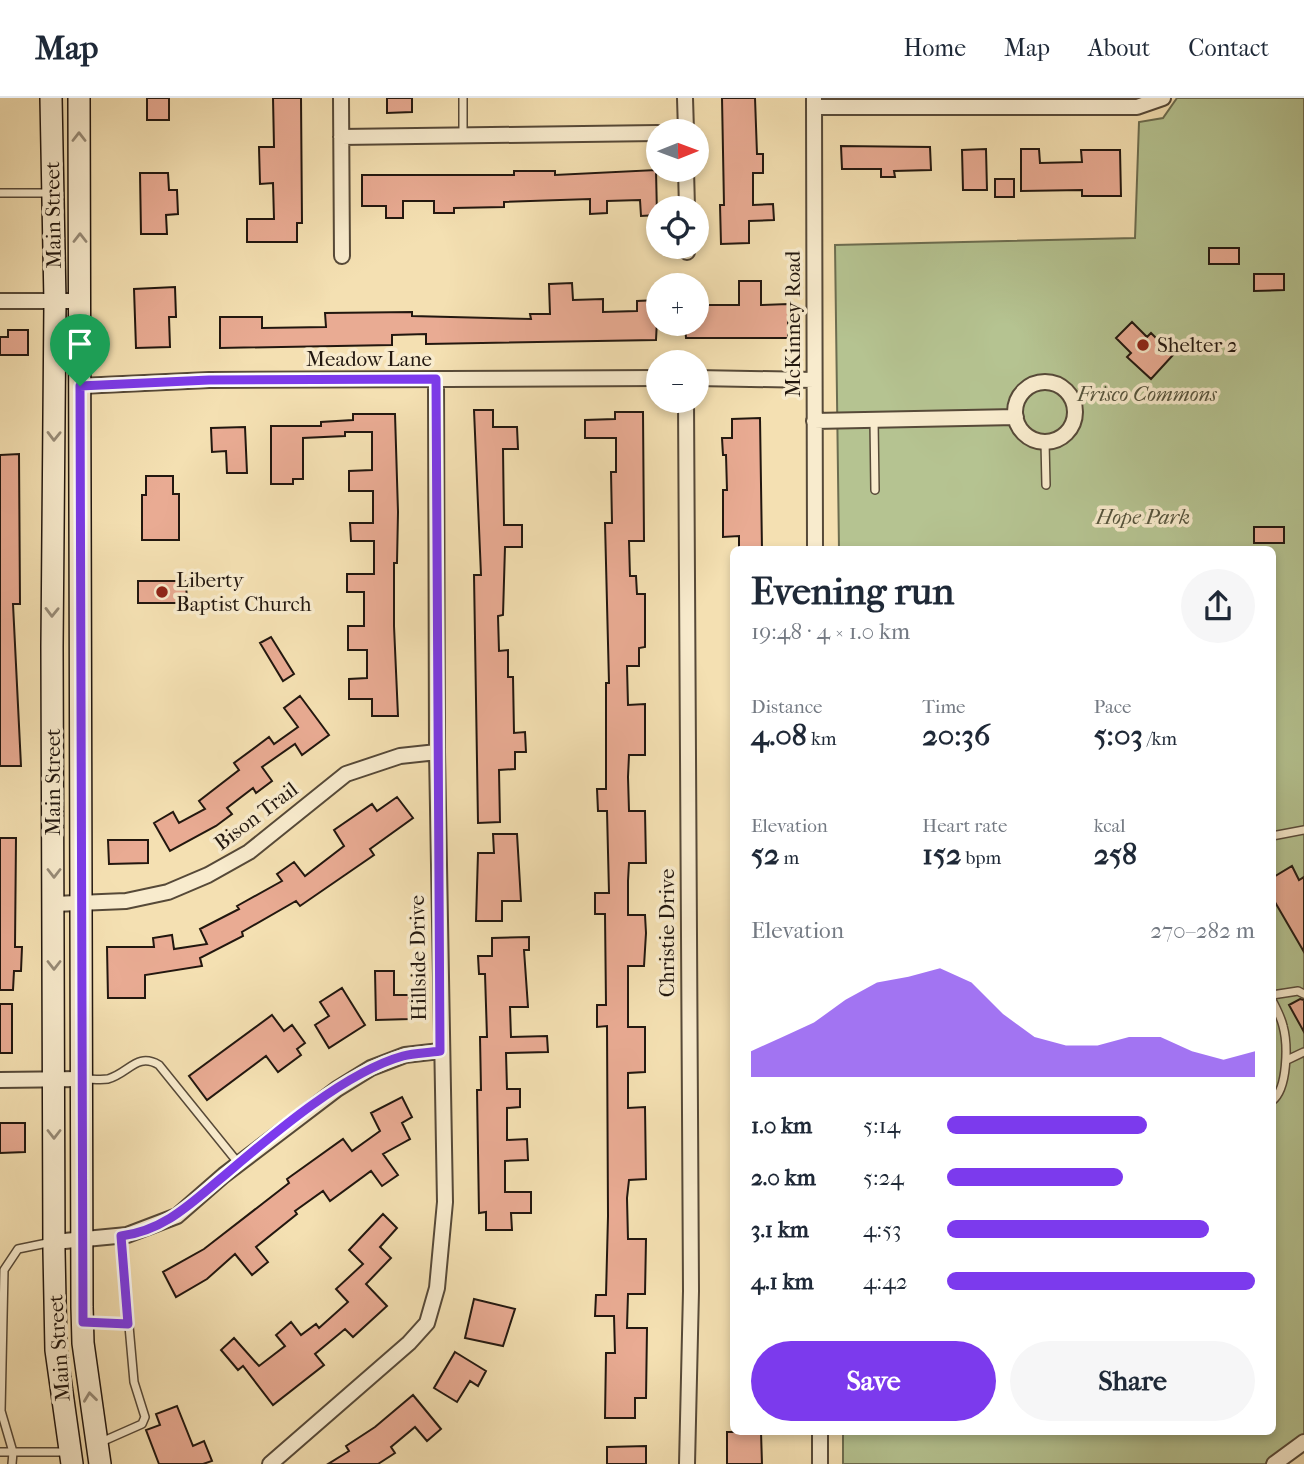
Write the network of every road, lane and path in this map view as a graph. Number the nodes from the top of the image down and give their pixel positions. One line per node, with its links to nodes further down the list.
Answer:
1 (51, 98): 13 (main road, Main Street)
2 (79, 98): 17 (main road, Main Street, one-way to 2)
3 (341, 98): 11 (street)
4 (463, 98): 10 (lane)
5 (685, 98): 8 (street)
6 (1163, 98): 7 (street)
7 (814, 102): 21 (street, McKinney Road)
8 (686, 119)
9 (646, 133): 10 (street)
10 (463, 135): 11 (street)
11 (341, 137): 14 (street)
12 (0, 193): 13 (lane)
13 (53, 193): 16 (main road, Main Street)
14 (342, 256)
15 (0, 301): 16 (street)
16 (55, 302): 17 (street); 31 (main road, Main Street, one-way to 31)
17 (81, 302): 22 (main road, Main Street)
18 (646, 378): 19 (street, Meadow Lane)
19 (436, 379): 22 (street, Meadow Lane); 33 (street, Hillside Drive)
20 (709, 379): 21 (street)
21 (814, 380): 26 (street, McKinney Road)
22 (80, 386): 32 (main road, Main Street)
23 (686, 413): 63 (street, Christie Drive)
24 (1016, 416): 25 (street); 27 (street); 27 (street)
25 (874, 420): 26 (street); 29 (lane)
26 (814, 421): 30 (street, McKinney Road)
27 (1045, 442): 28 (lane)
28 (1046, 485)
29 (875, 489)
30 (815, 546)
31 (52, 647): 32 (main road); 37 (main road, Main Street, one-way to 37)
32 (81, 647): 36 (main road, Main Street)
33 (437, 752): 36 (street, Bison Trail); 41 (street, Hillside Drive)
34 (1304, 830): 35 (lane)
35 (1276, 835)
36 (82, 903): 37 (street, Bison Trail); 44 (main road, Main Street)
37 (54, 904): 46 (main road, Main Street, one-way to 46)
38 (1304, 994): 39 (lane)
39 (1276, 997)
40 (1276, 1008): 43 (lane)
41 (440, 1051): 48 (street); 62 (street, Hillside Drive)
42 (1304, 1052): 43 (lane)
43 (1287, 1060): 47 (lane)
44 (81, 1079): 46 (street); 48 (lane); 50 (main road, Main Street)
45 (0, 1080): 46 (street)
46 (55, 1080): 51 (main road, Main Street, one-way to 51)
47 (1276, 1098)
48 (239, 1164): 49 (street)
49 (121, 1236): 50 (street); 53 (lane)
50 (82, 1241): 51 (street); 52 (main road, Main Street)
51 (54, 1242): 54 (lane); 60 (main road, Main Street)
52 (83, 1322): 53 (lane); 59 (main road, Main Street, one-way to 52)
53 (128, 1324): 59 (lane)
54 (1, 1391): 58 (lane)
55 (820, 1435): 64 (street)
56 (1304, 1442): 65 (street)
57 (0, 1452): 58 (lane)
58 (13, 1452): 60 (lane); 61 (lane)
59 (98, 1454)
60 (71, 1458)
61 (12, 1464)
62 (270, 1464)
63 (687, 1464)
64 (820, 1464)
65 (1274, 1464)

